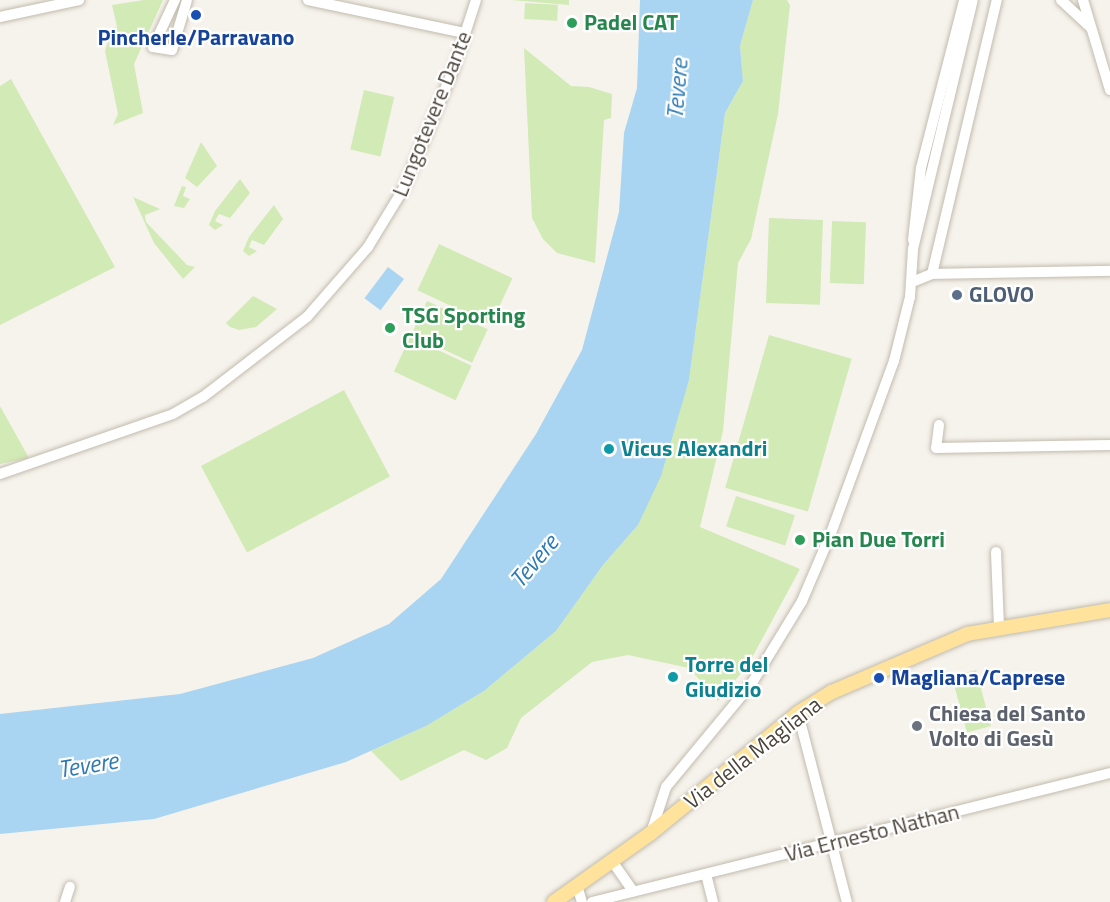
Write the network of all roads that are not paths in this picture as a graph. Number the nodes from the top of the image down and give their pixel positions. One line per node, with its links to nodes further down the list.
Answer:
1 (79, 0): 11 (street)
2 (174, 0): 3 (street)
3 (187, 0)
4 (308, 0): 13 (street)
5 (476, 0): 13 (street, Lungotevere Dante)
6 (964, 0): 15 (street)
7 (973, 0): 15 (street)
8 (997, 0): 17 (street)
9 (1061, 0): 12 (street)
10 (1083, 0): 12 (street)
11 (0, 17)
12 (1091, 28): 14 (street)
13 (465, 33): 21 (street, Lungotevere Dante)
14 (1110, 90)
15 (913, 249): 18 (street)
16 (1110, 271): 17 (street)
17 (932, 274): 18 (street)
18 (912, 282): 27 (street)
19 (939, 425): 20 (street)
20 (1110, 445)
21 (0, 474)
22 (996, 552): 24 (street)
23 (1110, 610): 24 (main road, Via della Magliana)
24 (999, 626): 25 (main road, Via della Magliana)
25 (798, 713): 27 (main road, Via della Magliana); 28 (street)
26 (1110, 773): 28 (street, Via Ernesto Nathan)
27 (651, 833): 29 (main road, Via della Magliana)
28 (832, 843): 30 (street, Via Ernesto Nathan); 40 (street)
29 (612, 861): 31 (main road, Via della Magliana); 33 (street)
30 (706, 874): 33 (street, Via Ernesto Nathan); 39 (street)
31 (577, 885): 35 (main road, Via della Magliana); 36 (street)
32 (70, 886): 34 (street)
33 (639, 890): 37 (street, Via Ernesto Nathan); 38 (street)
34 (65, 902)
35 (554, 902)
36 (582, 902)
37 (592, 902)
38 (647, 902)
39 (713, 902)
40 (847, 902)

